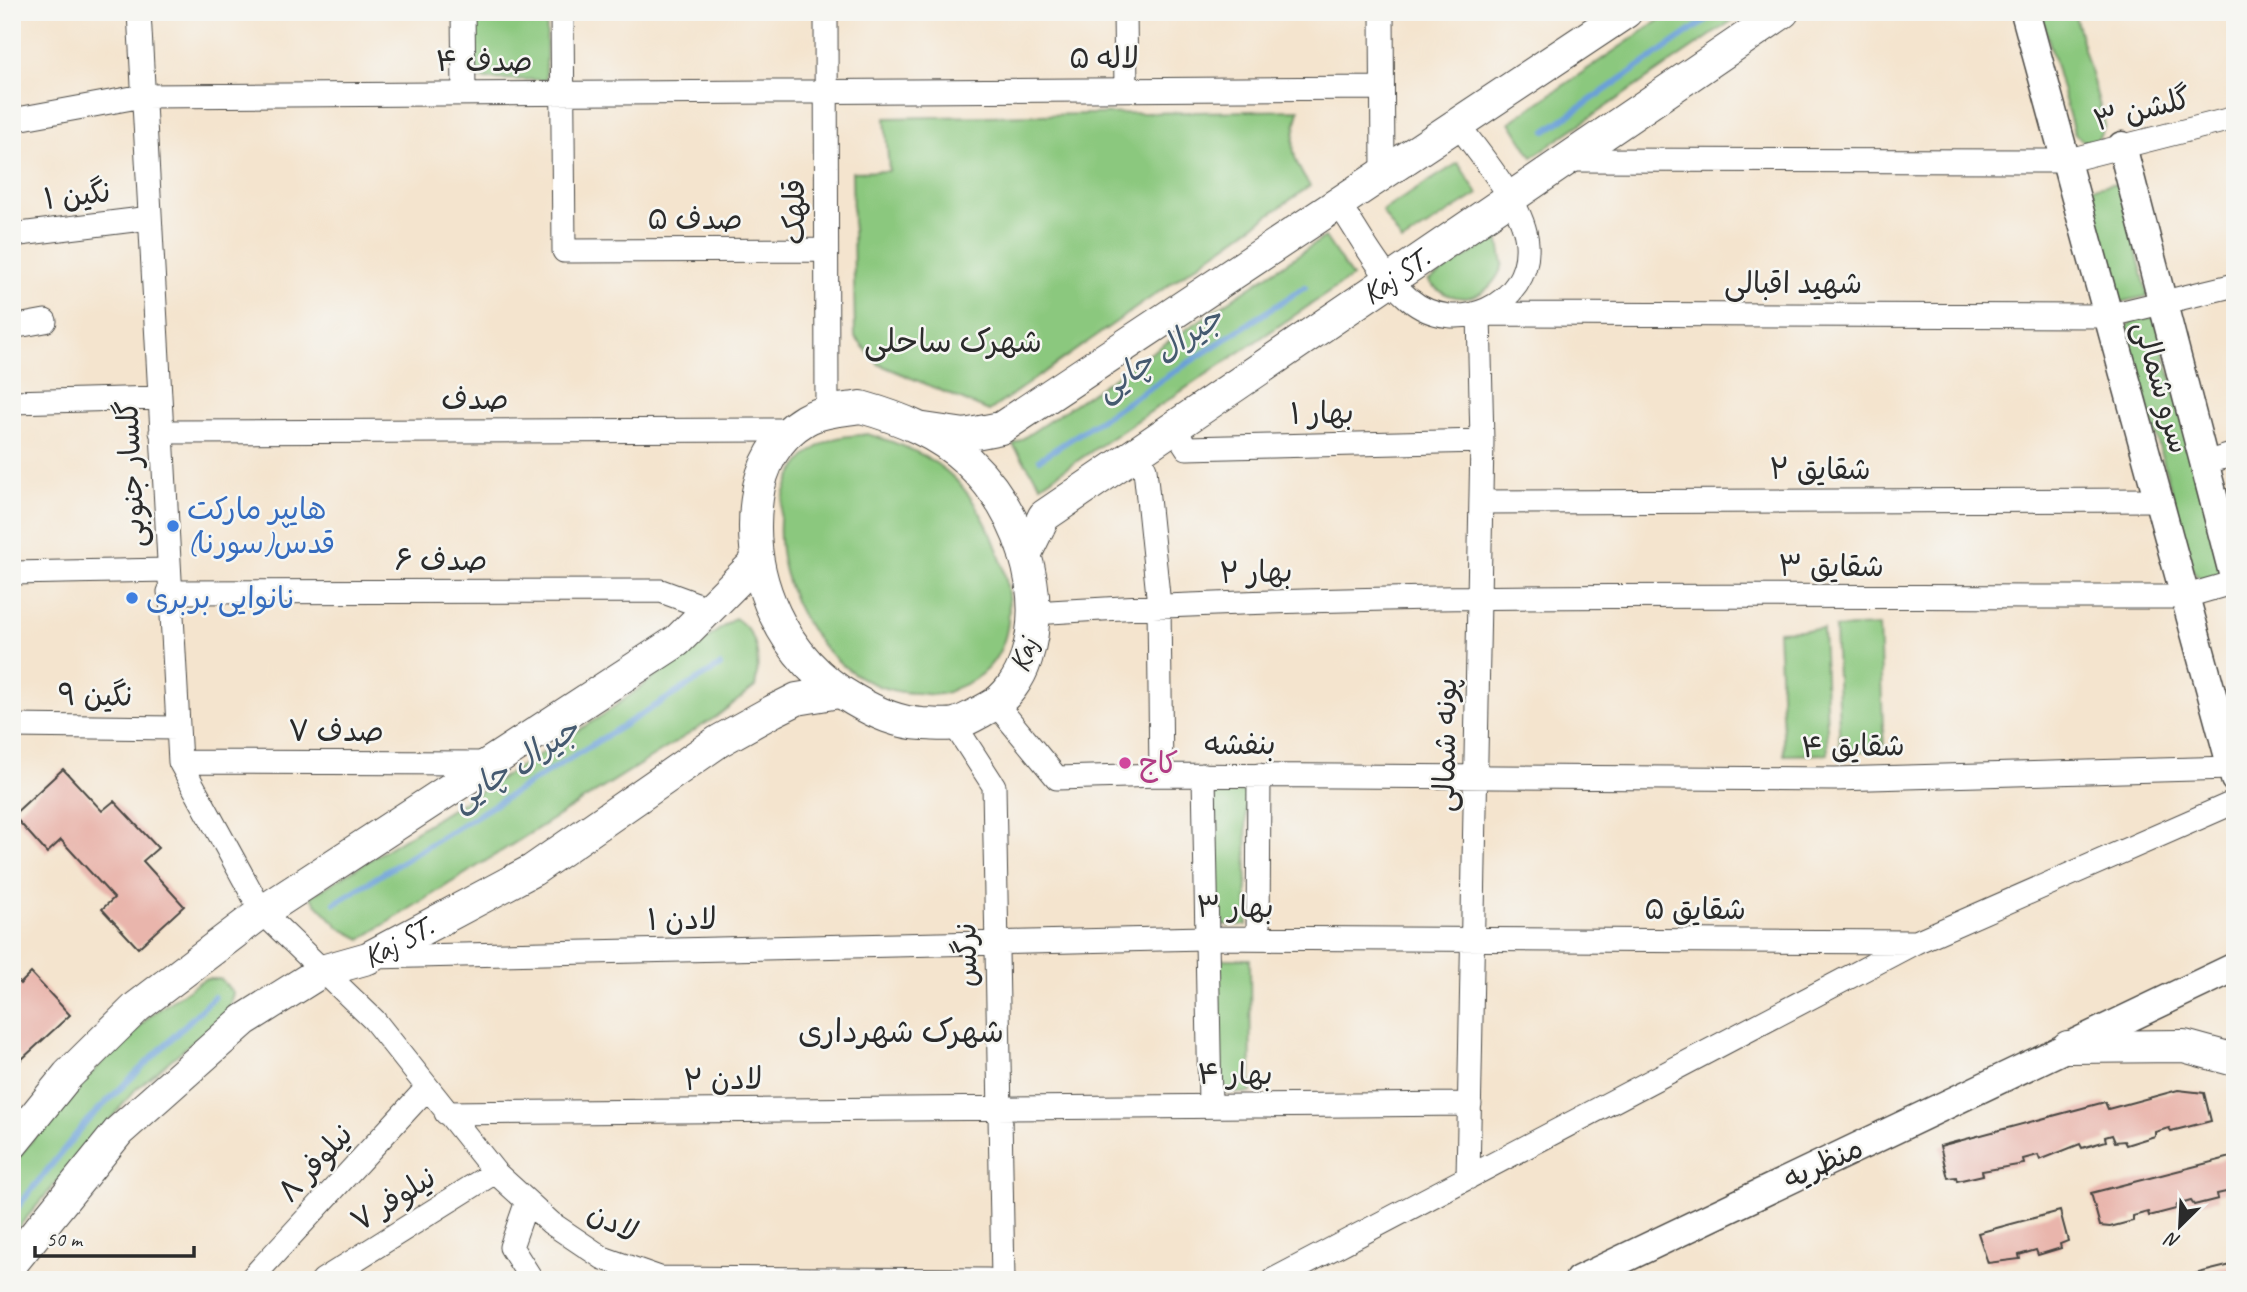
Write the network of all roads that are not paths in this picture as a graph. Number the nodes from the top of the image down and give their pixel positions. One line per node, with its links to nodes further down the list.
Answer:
1 (139, 12): 15 (street, گلسار جنوبی)
2 (463, 12): 13 (street)
3 (562, 12): 14 (street)
4 (826, 12): 12 (street, قلهک)
5 (1125, 12): 11 (street)
6 (1382, 12): 10 (street)
7 (1626, 12): 18 (main road)
8 (1783, 12): 20 (main road, Kaj ST.)
9 (2025, 12): 21 (street, سرو شمالی)
10 (1382, 88): 11 (street, لاله ۵); 22 (street)
11 (1126, 89): 12 (street, لاله ۵)
12 (826, 90): 14 (street, صدف ۴); 27 (street, قلهک)
13 (464, 92): 14 (street, صدف ۴); 15 (street, صدف ۴)
14 (563, 92): 27 (street, صدف ۵)
15 (143, 96): 17 (street, صدف ۴); 25 (street, گلسار جنوبی)
16 (2235, 118): 19 (street, گلشن ۳)
17 (12, 120)
18 (1458, 124): 22 (main road); 23 (street)
19 (2122, 146): 21 (street, گلشن ۳); 30 (street, سرو شمالی)
20 (1567, 160): 21 (street, گلشن ۳); 23 (main road, Kaj ST.)
21 (2065, 160): 32 (street, سرو شمالی)
22 (1382, 175): 24 (main road)
23 (1510, 199): 28 (main road, Kaj ST.); 31 (street)
24 (1339, 204): 28 (street, شهید اقبالی); 38 (main road)
25 (150, 218): 26 (street, نگین ۱); 35 (street, گلسار جنوبی)
26 (12, 235)
27 (826, 250): 37 (street, قلهک)
28 (1391, 279): 31 (street, شهید اقبالی); 39 (main road, Kaj ST.)
29 (2235, 285): 30 (street, شهید اقبالی)
30 (2164, 304): 32 (street, شهید اقبالی); 45 (street, سرو شمالی)
31 (1479, 314): 32 (street, شهید اقبالی); 42 (street, پونه شمالی)
32 (2107, 316): 46 (street, سرو شمالی)
33 (45, 321): 34 (street)
34 (12, 327)
35 (159, 398): 36 (street); 41 (street, گلسار جنوبی)
36 (12, 402)
37 (827, 412): 38 (main road, Kaj); 40 (main road, Kaj)
38 (922, 428): 48 (main road, Kaj)
39 (1174, 428): 42 (street, بهار ۱); 43 (main road, Kaj ST.)
40 (791, 430): 41 (street, صدف); 49 (main road, Kaj)
41 (161, 432): 51 (street, گلسار جنوبی)
42 (1482, 441): 47 (street, پونه شمالی)
43 (1137, 453): 48 (main road, Kaj ST.); 55 (street)
44 (2235, 454): 45 (street)
45 (2204, 463): 52 (street, سرو شمالی)
46 (2159, 500): 47 (street, شقایق ۲); 53 (street, سرو شمالی)
47 (1481, 502): 54 (street, پونه شمالی)
48 (1026, 555): 57 (main road, Kaj)
49 (757, 561): 56 (main road); 58 (main road, Kaj)
50 (12, 573): 51 (street, صدف ۶)
51 (169, 581): 56 (street, صدف ۶); 62 (street, گلسار جنوبی)
52 (2235, 581): 53 (street, شقایق ۳)
53 (2183, 597): 54 (street, شقایق ۳); 65 (street, سرو شمالی)
54 (1479, 599): 55 (street, بهار ۲); 69 (street, پونه شمالی)
55 (1159, 605): 57 (street, بهار ۲); 66 (street)
56 (710, 609): 64 (main road)
57 (1034, 613): 59 (main road, Kaj)
58 (839, 692): 60 (main road, Kaj); 77 (main road, Kaj ST.)
59 (996, 704): 60 (main road, Kaj); 66 (street, بنفشه)
60 (954, 724): 76 (street, نرگس)
61 (12, 726): 62 (street, نگین ۹)
62 (176, 729): 63 (street, گلسار جنوبی)
63 (180, 762): 64 (street, صدف ۷); 71 (street, گلسار جنوبی)
64 (491, 763): 71 (main road)
65 (2233, 773): 69 (street, شقایق ۴)
66 (1161, 775): 67 (street, بنفشه)
67 (1204, 775): 68 (street, بنفشه); 72 (street)
68 (1259, 775): 69 (street, بنفشه); 73 (street)
69 (1476, 777): 74 (street, پونه شمالی)
70 (2235, 802): 75 (street)
71 (262, 912): 79 (street, گلسار جنوبی); 87 (main road)
72 (1205, 938): 73 (street, بهار ۳); 76 (street, بهار ۳); 84 (street)
73 (1258, 938): 74 (street, بهار ۳)
74 (1473, 940): 75 (street, شقایق ۵); 83 (street, پونه شمالی)
75 (1916, 942): 89 (street)
76 (997, 944): 77 (street, لادن ۱); 85 (street, نرگس)
77 (368, 958): 79 (main road, Kaj ST.)
78 (2235, 967): 80 (street, منظریه)
79 (322, 971): 82 (street, لادن); 91 (main road, Kaj ST.)
80 (2068, 1046): 81 (main road, منظریه); 98 (street, منظریه)
81 (2235, 1060)
82 (427, 1088): 86 (street, لادن); 92 (street, نیلوفر ۸)
83 (1470, 1104): 84 (street, بهار ۴); 89 (street, پونه شمالی)
84 (1210, 1105): 85 (street, بهار ۴)
85 (1000, 1106): 86 (street, لادن ۲); 96 (street, نرگس)
86 (446, 1113): 88 (street, لادن)
87 (15, 1135)
88 (495, 1172): 90 (street, لادن); 93 (street, نیلوفر ۷)
89 (1468, 1178): 97 (street)
90 (527, 1201): 94 (street); 95 (street, لادن)
91 (12, 1263)
92 (250, 1280)
93 (323, 1280)
94 (532, 1280)
95 (988, 1280)
96 (1003, 1280)
97 (1273, 1280)
98 (1579, 1280)

